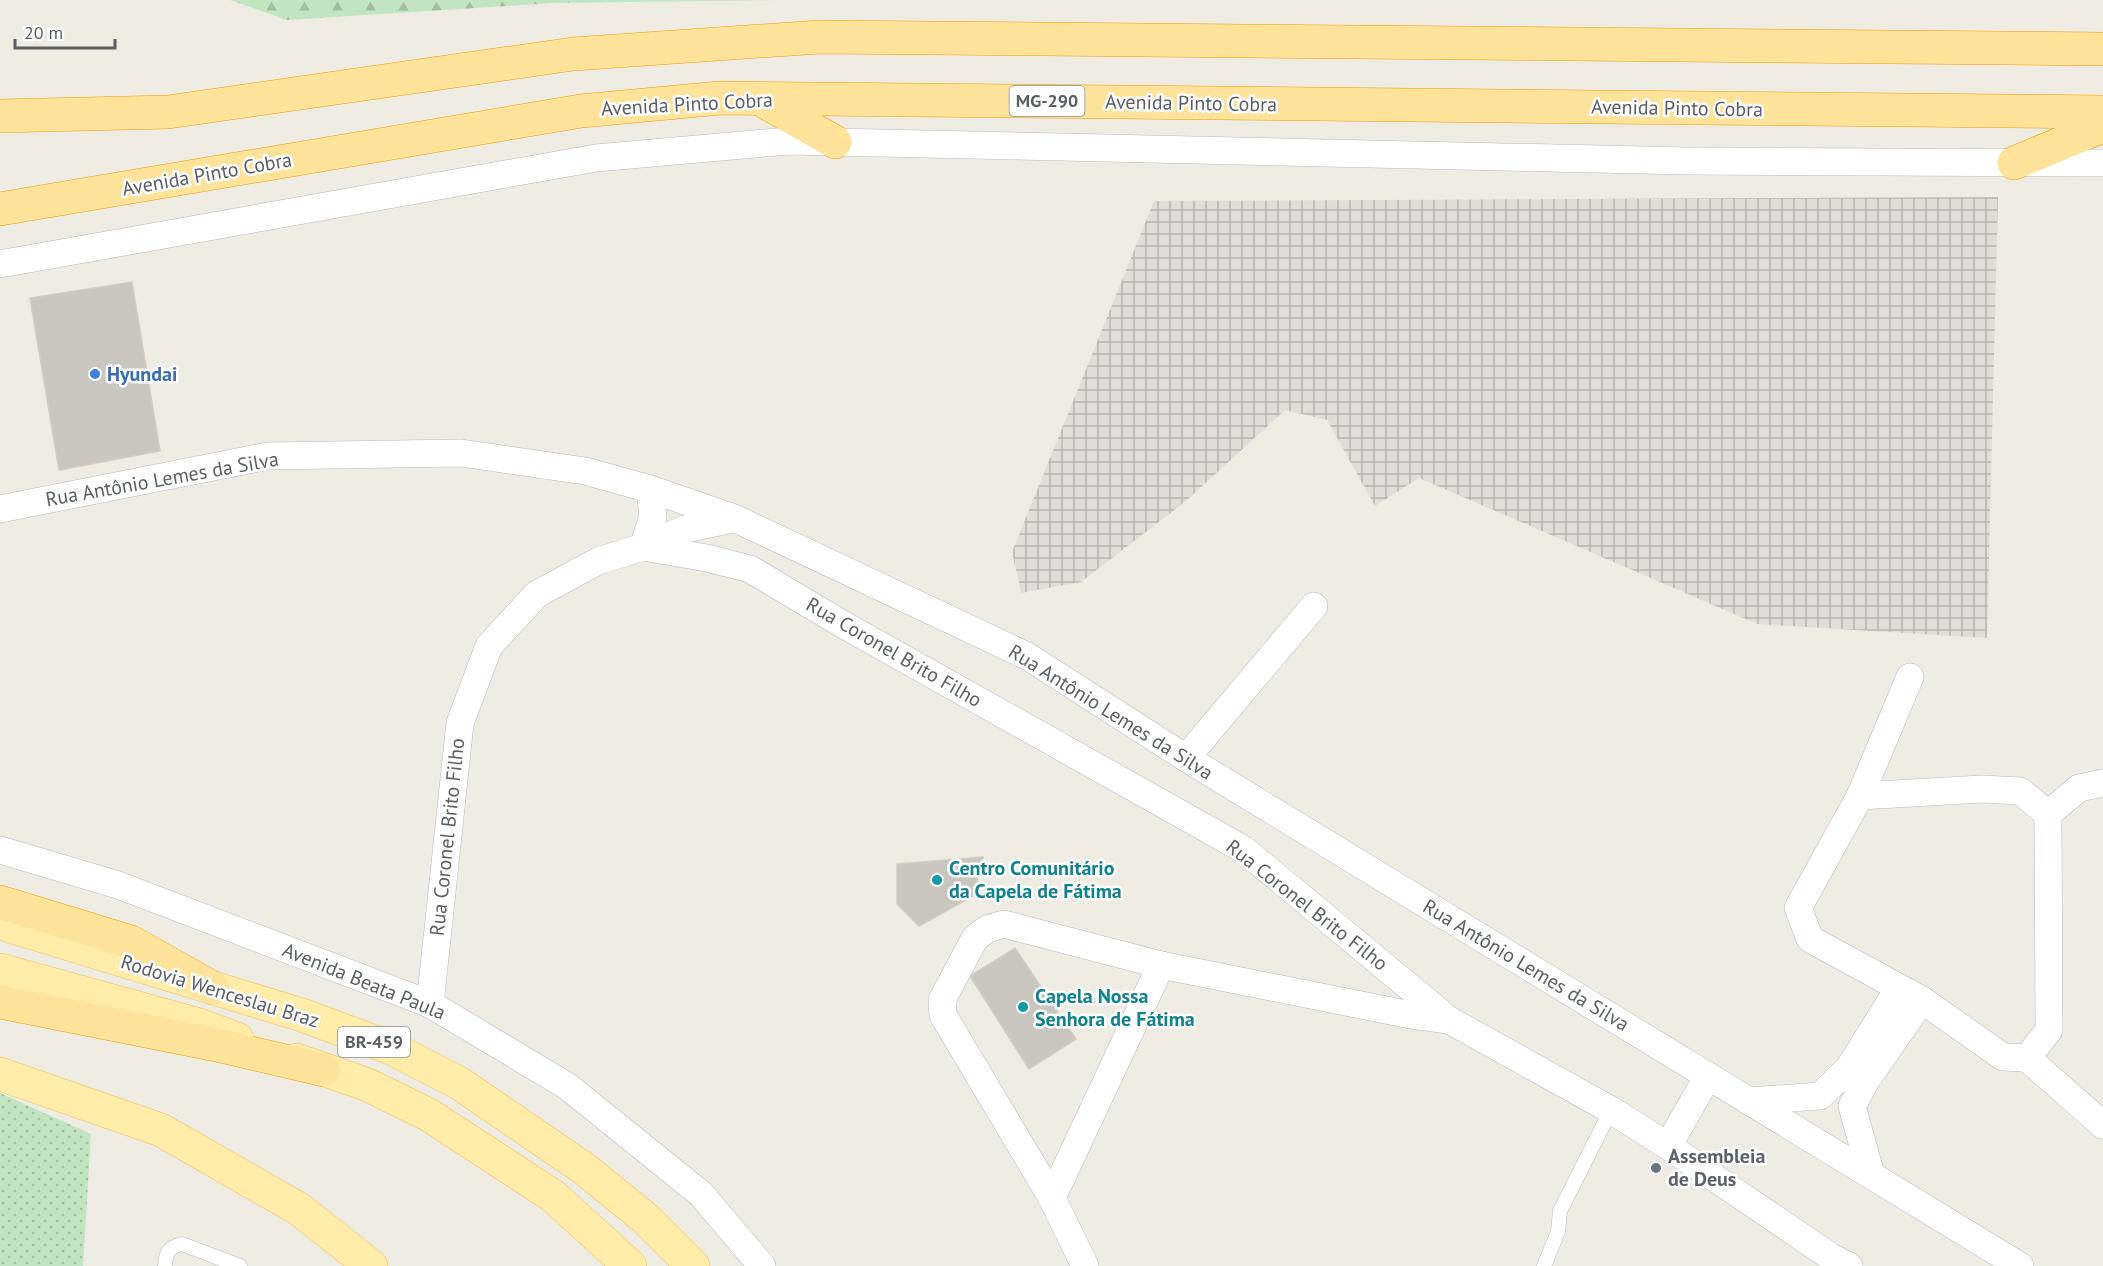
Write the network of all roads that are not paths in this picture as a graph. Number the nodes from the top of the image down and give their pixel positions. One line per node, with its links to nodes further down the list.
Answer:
1 (2103, 49): 4 (highway)
2 (758, 98): 3 (highway, Avenida Pinto Cobra / MG-290); 6 (highway); 9 (highway, Avenida Pinto Cobra / MG-290)
3 (2103, 112)
4 (0, 116)
5 (2103, 126): 7 (highway)
6 (835, 142): 7 (street); 10 (street)
7 (2014, 163): 8 (street)
8 (2103, 163)
9 (0, 209)
10 (0, 264)
11 (650, 489): 12 (street, Rua Antônio Lemes da Silva); 13 (street, Rua Antônio Lemes da Silva); 14 (street)
12 (0, 509)
13 (734, 518): 14 (street, Rua Coronel Brito Filho); 15 (street, Rua Antônio Lemes da Silva)
14 (644, 547): 16 (street, Rua Coronel Brito Filho); 31 (street, Rua Coronel Brito Filho)
15 (828, 563): 16 (street); 19 (street, Rua Antônio Lemes da Silva)
16 (809, 604): 32 (street, Rua Coronel Brito Filho)
17 (1314, 606): 19 (street)
18 (1910, 677): 21 (street)
19 (1186, 758): 36 (street, Rua Antônio Lemes da Silva)
20 (2103, 783): 22 (street)
21 (1860, 796): 22 (street); 29 (street)
22 (2049, 814): 33 (street)
23 (0, 850): 31 (street, Avenida Beata Paula)
24 (0, 902): 28 (highway)
25 (0, 923): 28 (main road, Rodovia Wenceslau Braz / BR-459)
26 (1161, 965): 32 (street); 42 (street); 42 (street)
27 (0, 970): 34 (main road, Rodovia Wenceslau Braz / BR-459)
28 (213, 988): 48 (main road, Rodovia Wenceslau Braz / BR-459)
29 (1910, 994): 33 (street); 37 (street); 41 (street)
30 (0, 1002): 34 (highway, BR-459)
31 (430, 1004): 49 (street, Avenida Beata Paula)
32 (1449, 1020): 38 (street, Rua Coronel Brito Filho)
33 (2027, 1058): 39 (street)
34 (324, 1070): 47 (main road, Rodovia Wenceslau Braz / BR-459)
35 (0, 1074): 46 (main road)
36 (1708, 1076): 37 (street, Rua Antônio Lemes da Silva); 40 (street)
37 (1749, 1101): 41 (street, Rua Antônio Lemes da Silva)
38 (1611, 1110): 40 (street, Rua Coronel Brito Filho); 51 (lane)
39 (2103, 1125)
40 (1668, 1146): 43 (street, Rua Coronel Brito Filho)
41 (1871, 1175): 52 (street, Rua Antônio Lemes da Silva)
42 (1052, 1198): 50 (street)
43 (1836, 1263)
44 (165, 1266): 45 (lane)
45 (240, 1266)
46 (371, 1266)
47 (630, 1266)
48 (693, 1266)
49 (762, 1266)
50 (1085, 1266)
51 (1544, 1266)
52 (2020, 1266)

